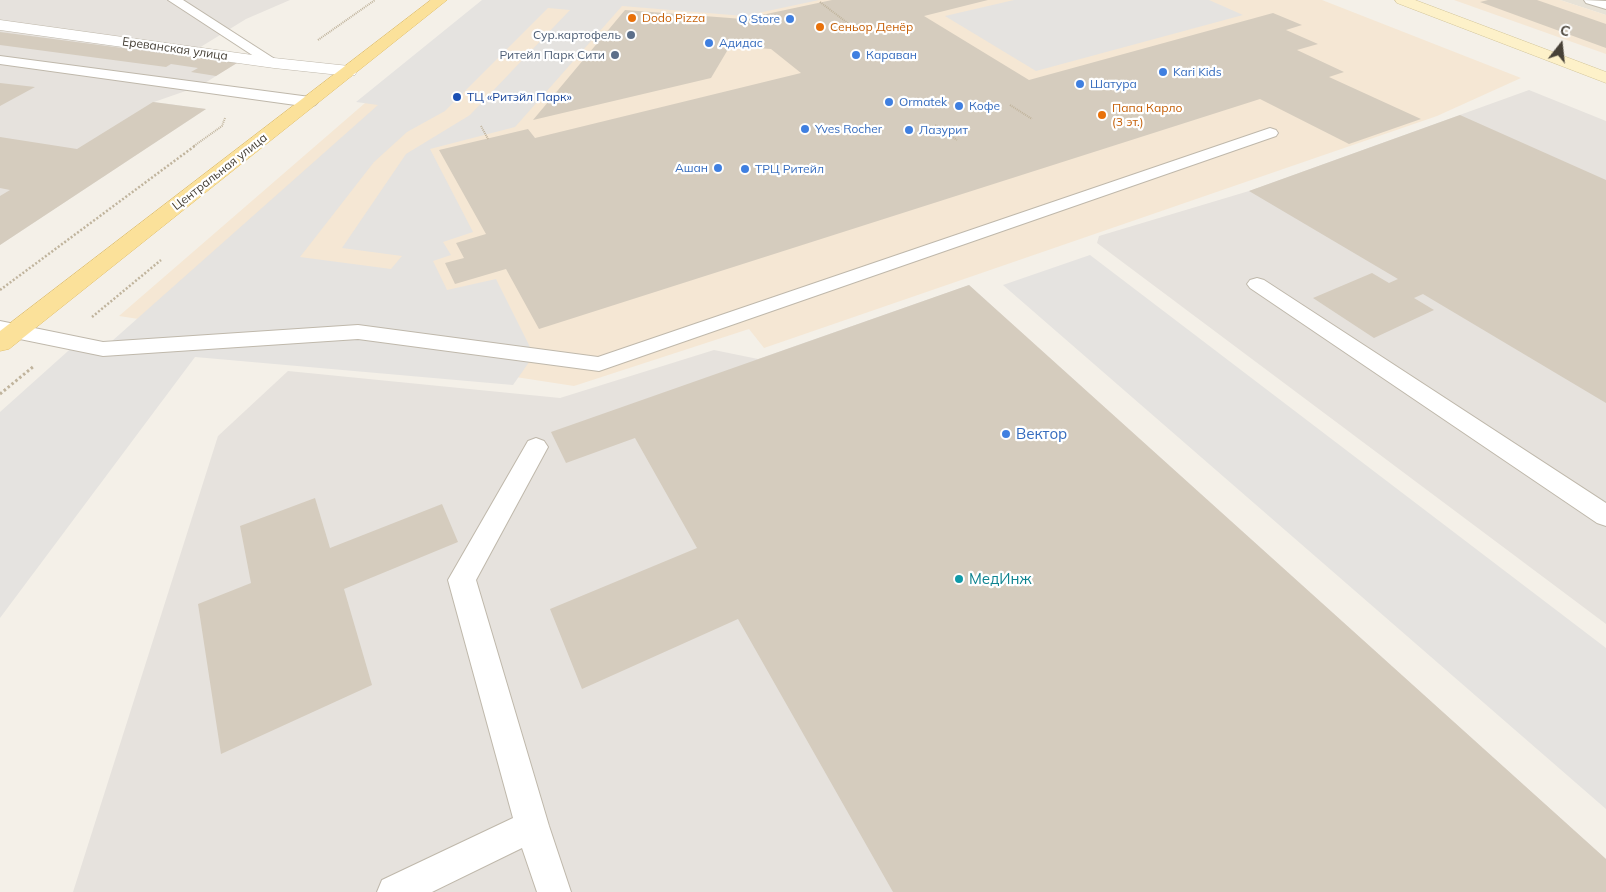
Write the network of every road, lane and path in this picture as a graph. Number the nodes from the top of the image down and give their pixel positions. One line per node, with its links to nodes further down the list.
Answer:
1 (174, 0): 11 (lane)
2 (375, 0): 11 (path)
3 (440, 0): 12 (main road, Центральная улица)
4 (1402, 0): 13 (main road)
5 (1590, 0): 7 (lane)
6 (820, 2): 9 (path)
7 (1606, 5)
8 (0, 25): 11 (street, Ереванская улица)
9 (858, 31)
10 (0, 60): 14 (lane)
11 (279, 64): 12 (street, Ереванская улица)
12 (349, 71): 15 (main road, Центральная улица)
13 (1606, 78)
14 (248, 93): 15 (lane); 24 (path)
15 (310, 102): 25 (main road, Центральная улица)
16 (1010, 105): 17 (path)
17 (1032, 119)
18 (935, 125): 22 (path)
19 (481, 126): 21 (path)
20 (1270, 132): 25 (lane)
21 (488, 139)
22 (957, 140)
23 (1257, 284): 27 (lane)
24 (0, 290)
25 (5, 334)
26 (536, 447): 28 (lane)
27 (1606, 516)
28 (532, 826): 29 (lane); 30 (lane)
29 (394, 892)
30 (554, 892)

